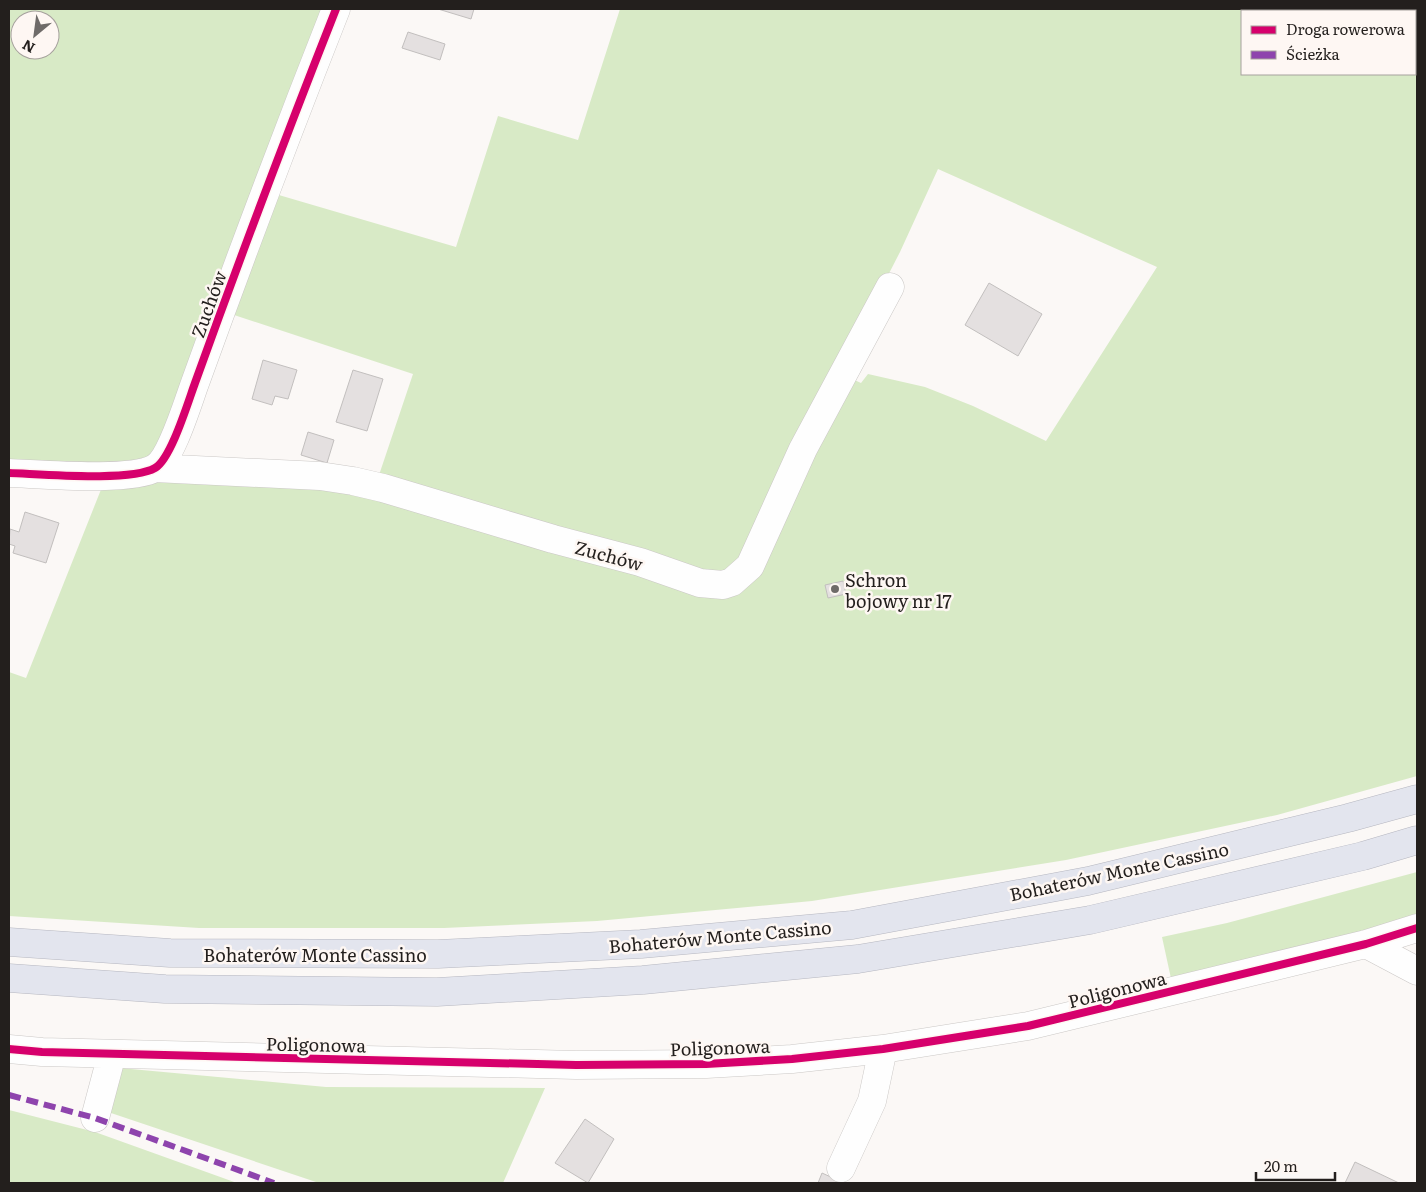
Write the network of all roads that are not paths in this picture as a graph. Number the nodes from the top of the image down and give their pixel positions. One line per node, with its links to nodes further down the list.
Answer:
1 (336, 9): 3 (street, Zuchów)
2 (890, 287): 3 (street, Zuchów)
3 (155, 468): 4 (street, Zuchów)
4 (9, 473)
5 (1417, 799): 8 (highway, Bohaterów Monte Cassino)
6 (1417, 840): 11 (highway, Bohaterów Monte Cassino)
7 (1417, 928): 9 (street, Poligonowa)
8 (9, 942)
9 (1366, 944): 10 (street); 13 (street, Poligonowa)
10 (1417, 971)
11 (9, 978)
12 (9, 1049): 14 (street, Poligonowa)
13 (883, 1049): 14 (street, Poligonowa); 16 (street)
14 (112, 1054): 15 (street)
15 (95, 1118)
16 (842, 1168)

